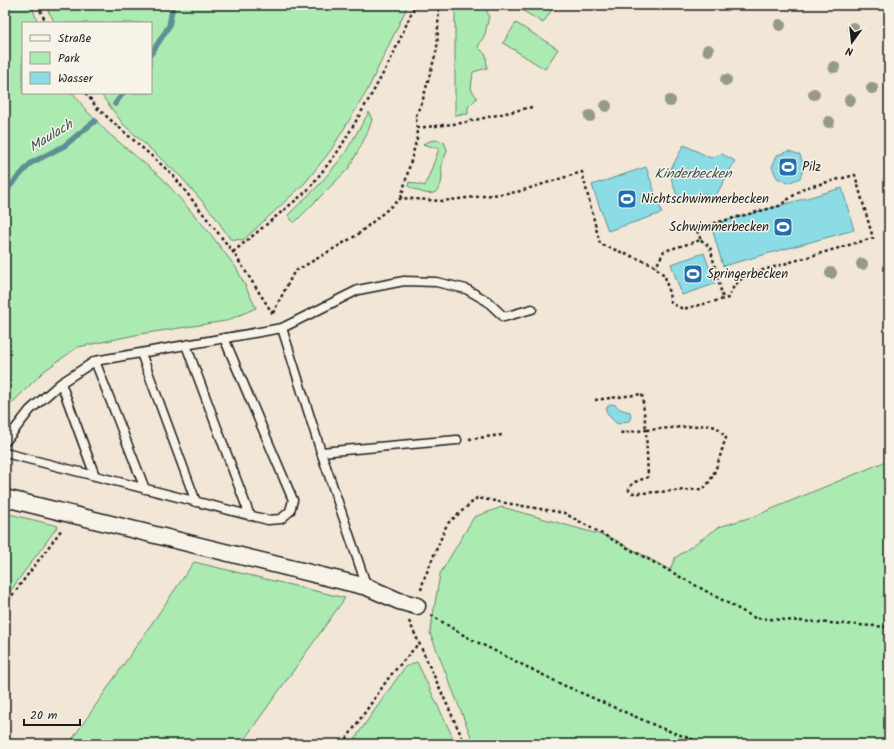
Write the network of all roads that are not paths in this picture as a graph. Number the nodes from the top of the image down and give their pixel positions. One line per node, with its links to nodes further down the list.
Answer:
1 (532, 309): 2 (lane)
2 (282, 328): 3 (lane); 10 (lane)
3 (224, 338): 4 (lane); 16 (lane)
4 (186, 345): 5 (lane); 16 (lane)
5 (141, 353): 6 (lane); 15 (lane)
6 (95, 361): 7 (lane); 13 (lane)
7 (61, 383): 9 (lane); 12 (lane)
8 (457, 440): 10 (lane)
9 (5, 442)
10 (321, 452): 17 (lane)
11 (5, 453): 12 (lane)
12 (95, 476): 13 (lane)
13 (145, 489): 15 (lane)
14 (5, 498): 17 (street)
15 (196, 502): 16 (lane)
16 (250, 516)
17 (367, 587): 18 (street)
18 (417, 606)

